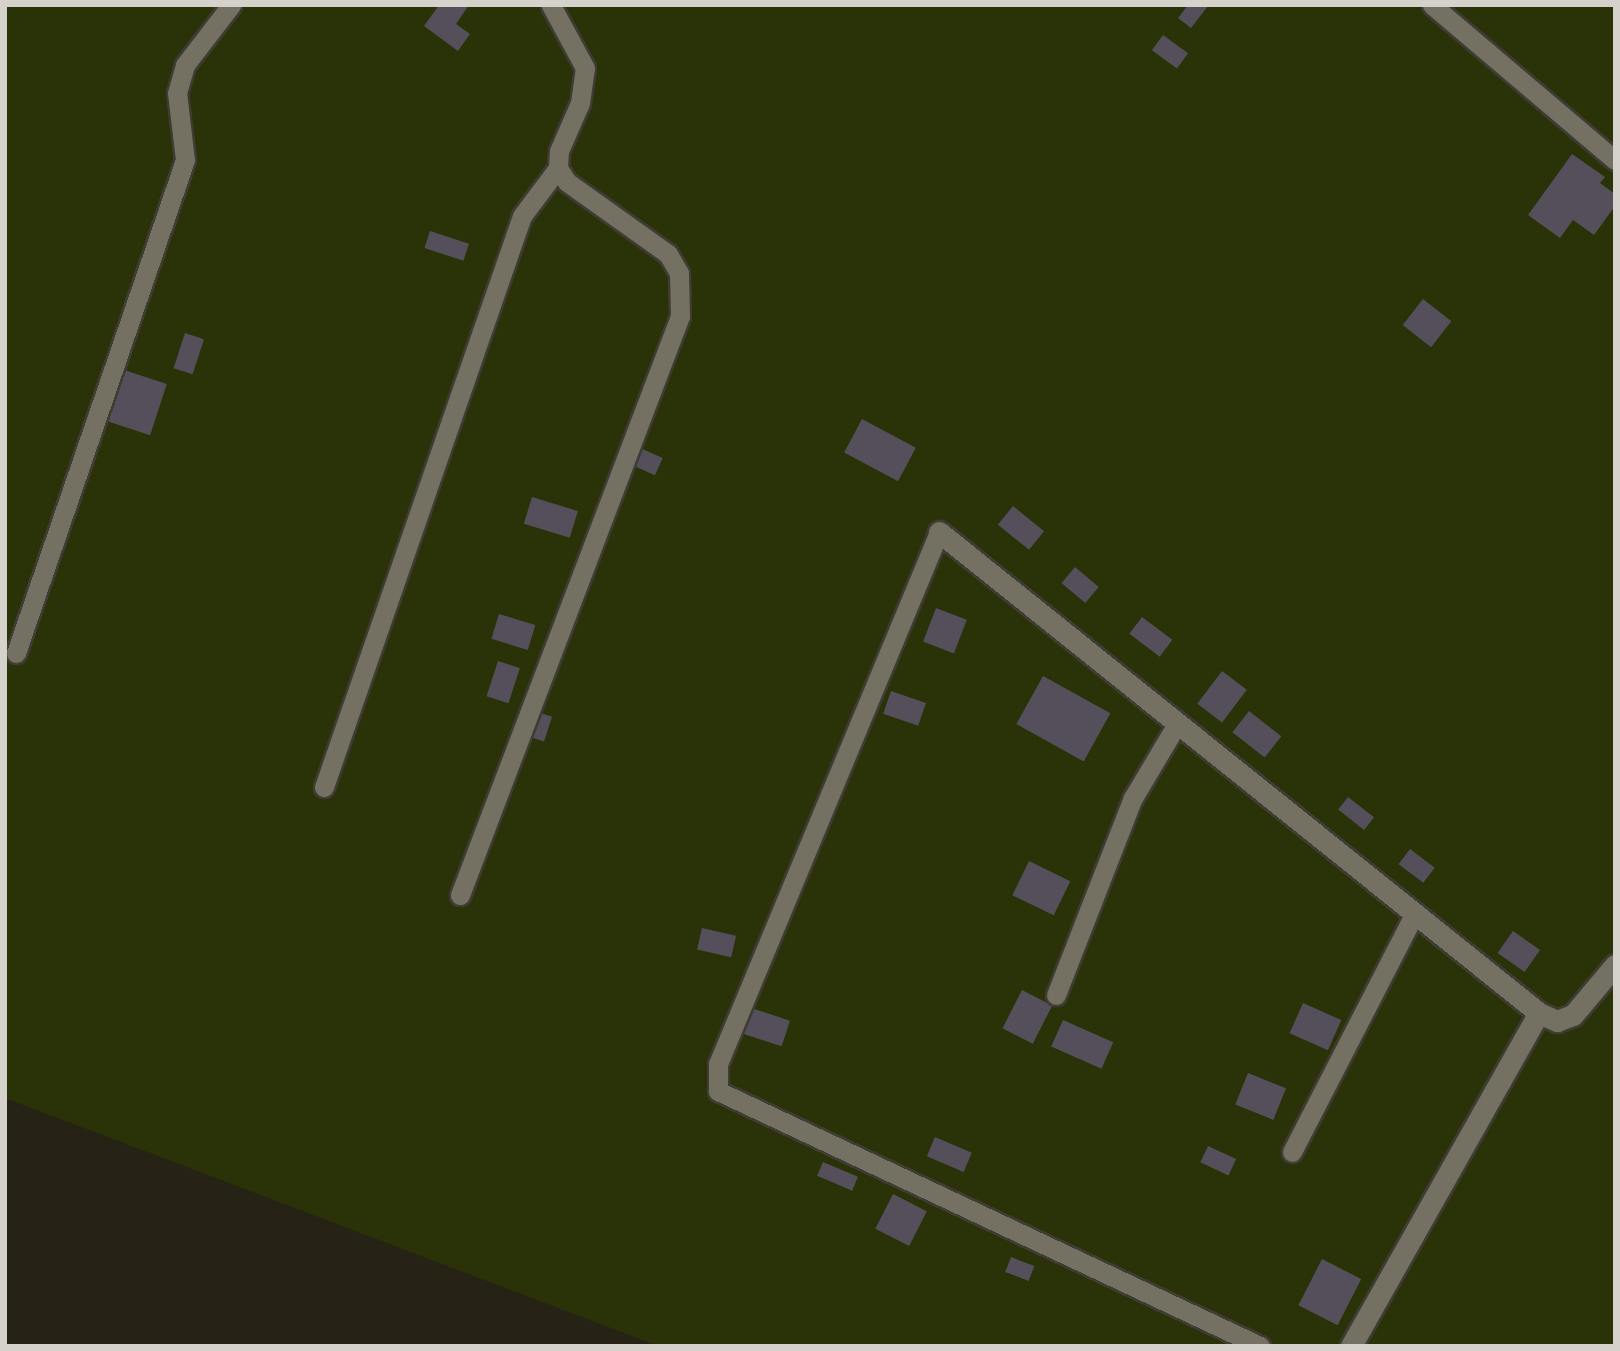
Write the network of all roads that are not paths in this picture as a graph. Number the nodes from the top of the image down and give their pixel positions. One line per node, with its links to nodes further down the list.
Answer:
1 (231, 5): 7 (lane)
2 (551, 5): 5 (lane)
3 (1432, 5): 4 (lane)
4 (1615, 160)
5 (558, 168): 9 (lane); 10 (lane)
6 (939, 533): 8 (street); 16 (lane)
7 (16, 653)
8 (1177, 724): 11 (street); 13 (lane)
9 (324, 787)
10 (460, 895)
11 (1415, 913): 14 (street); 15 (lane)
12 (1615, 965): 14 (street)
13 (1056, 995)
14 (1539, 1013): 17 (street)
15 (1292, 1152)
16 (1260, 1346)
17 (1351, 1346)

